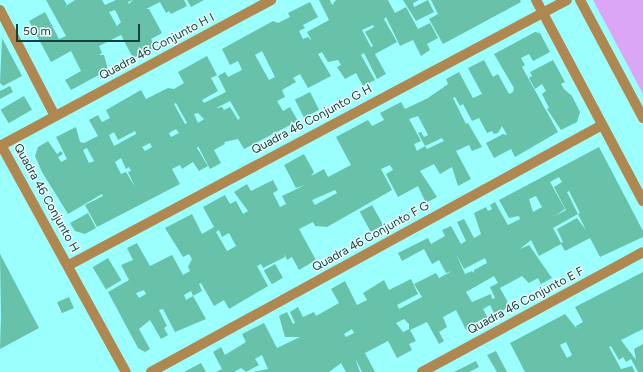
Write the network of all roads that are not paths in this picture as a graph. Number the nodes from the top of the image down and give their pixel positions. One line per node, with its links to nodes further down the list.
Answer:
1 (271, 0): 7 (street, Quadra 46 Conjunto H I)
2 (536, 0): 6 (street)
3 (568, 0): 6 (street, Quadra 46 Conjunto G H)
4 (580, 0): 8 (street)
5 (0, 10): 7 (street)
6 (542, 12): 9 (street); 13 (street, Quadra 46 Conjunto G H)
7 (55, 116): 10 (street, Quadra 46 Conjunto H I)
8 (643, 118)
9 (602, 125): 11 (street); 15 (street, Quadra 46 Conjunto F G)
10 (1, 145): 13 (street, Quadra 46 Conjunto H)
11 (643, 201)
12 (643, 252): 16 (street, Quadra 46 Conjunto E F)
13 (69, 265): 14 (street, Quadra 46 Conjunto H)
14 (126, 372)
15 (151, 372)
16 (422, 372)

